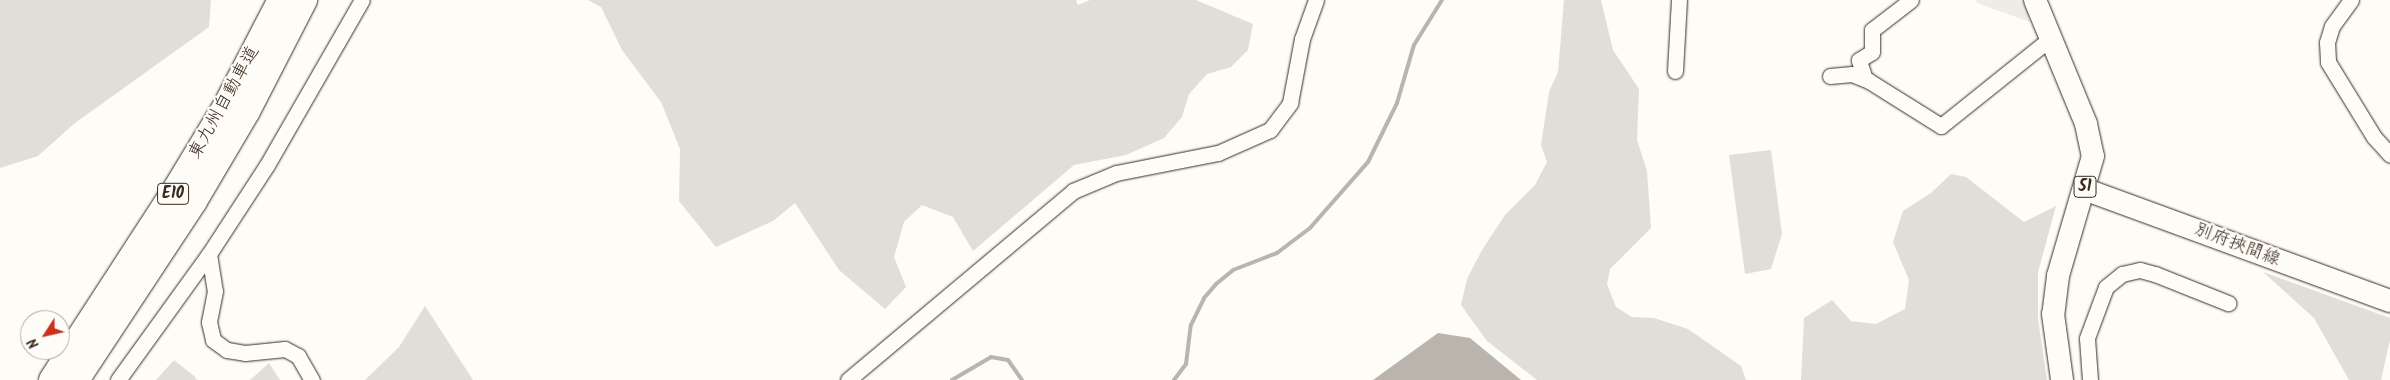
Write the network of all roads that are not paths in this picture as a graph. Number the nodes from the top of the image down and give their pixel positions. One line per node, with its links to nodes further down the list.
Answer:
1 (281, 0): 18 (highway, 東九州自動車道 / E10)
2 (304, 0): 19 (highway, 東九州自動車道 / E10)
3 (362, 0): 15 (street)
4 (1316, 0): 22 (street)
5 (1679, 0): 10 (street)
6 (1911, 0): 12 (street)
7 (2035, 0): 9 (main road, 51)
8 (2351, 0): 13 (street)
9 (2051, 38): 12 (street); 14 (main road, 51)
10 (1675, 71)
11 (1830, 76): 12 (street)
12 (1865, 79)
13 (2390, 155)
14 (2084, 189): 16 (main road, 別府挾間線 / 51); 23 (main road, 51)
15 (209, 254): 20 (street); 21 (street)
16 (2390, 301)
17 (2228, 303): 24 (street)
18 (52, 380)
19 (76, 380)
20 (118, 380)
21 (312, 380)
22 (848, 380)
23 (2062, 380)
24 (2090, 380)

